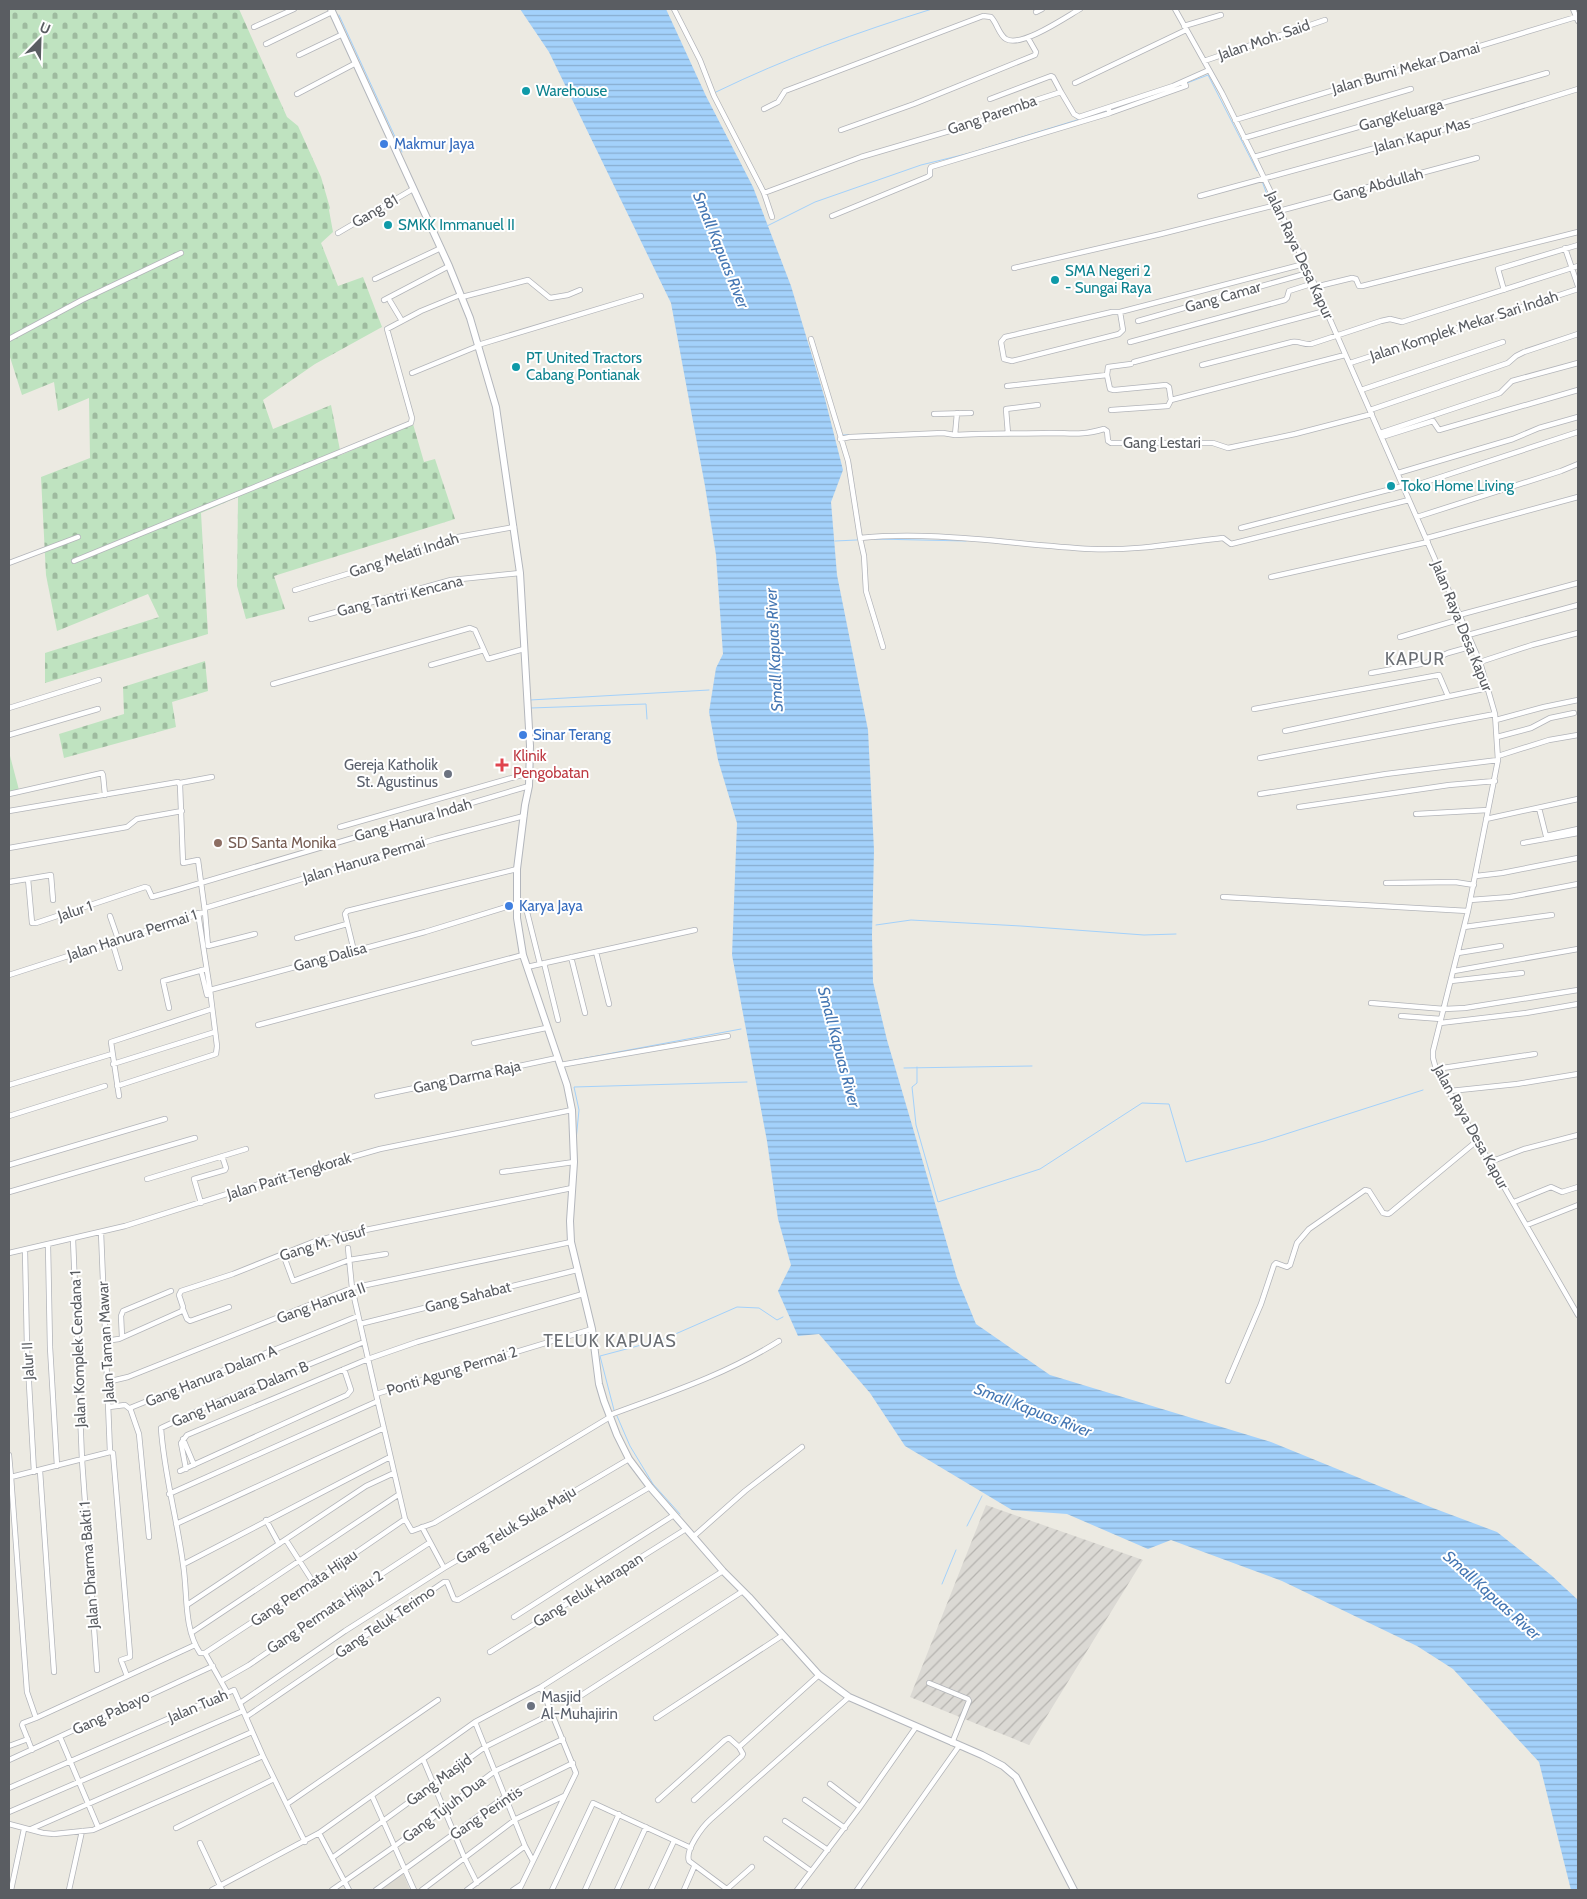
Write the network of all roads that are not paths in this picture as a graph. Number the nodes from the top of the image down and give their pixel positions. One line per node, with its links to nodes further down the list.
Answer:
1 (294, 9): 12 (street)
2 (674, 9): 37 (street)
3 (1042, 9): 8 (street)
4 (1080, 9): 15 (street)
5 (1175, 9): 13 (street, Jalan Raya Desa Kapur)
6 (1574, 9): 10 (street)
7 (332, 10): 14 (main road); 16 (street)
8 (1036, 12)
9 (1221, 15): 13 (street)
10 (1577, 19): 30 (street, Jalan Bumi Mekar Damai)
11 (1325, 20): 18 (street, Jalan Moh. Said)
12 (254, 27)
13 (1185, 28): 18 (street, Jalan Raya Desa Kapur); 22 (street)
14 (343, 34): 17 (street); 19 (main road)
15 (1028, 38): 28 (street); 31 (street)
16 (266, 44)
17 (299, 55)
18 (1204, 61): 20 (street, Jalan Raya Desa Kapur)
19 (356, 63): 26 (street); 36 (main road)
20 (1209, 70): 29 (street); 30 (street, Jalan Raya Desa Kapur)
21 (1547, 73): 33 (street, GangKeluarga)
22 (1075, 83)
23 (1411, 89): 32 (street)
24 (1578, 89): 35 (street, Jalan Kapur Mas)
25 (1061, 92): 27 (street); 29 (street); 37 (street, Gang Paremba)
26 (297, 94)
27 (990, 99)
28 (764, 109)
29 (1109, 110): 41 (street)
30 (1235, 120): 32 (street, Jalan Raya Desa Kapur)
31 (841, 130)
32 (1244, 138): 33 (street, Jalan Raya Desa Kapur)
33 (1254, 157): 35 (street, Jalan Raya Desa Kapur)
34 (1477, 158): 40 (street, Gang Abdullah)
35 (1265, 179): 38 (street, Jalan Kapur Mas); 39 (street, Jalan Raya Desa Kapur)
36 (413, 189): 44 (street, Gang 81); 46 (main road)
37 (764, 193): 42 (street)
38 (1200, 196)
39 (1276, 205): 40 (street, Jalan Raya Desa Kapur); 52 (street)
40 (1279, 211): 49 (street, Jalan Raya Desa Kapur)
41 (832, 216)
42 (772, 217)
43 (1578, 232): 56 (street)
44 (338, 233)
45 (1578, 244): 47 (street)
46 (441, 248): 50 (main road); 55 (street)
47 (1565, 248): 53 (street); 59 (street)
48 (181, 253): 70 (street)
49 (1304, 264): 54 (street, Jalan Raya Desa Kapur); 65 (street)
50 (449, 266): 60 (main road); 62 (street)
51 (1578, 266): 53 (street)
52 (1014, 268)
53 (1571, 268): 57 (street); 59 (street)
54 (1308, 274): 56 (street, Jalan Raya Desa Kapur); 67 (street, Gang Camar)
55 (375, 279)
56 (1315, 285): 64 (street, Jalan Raya Desa Kapur); 72 (street)
57 (1578, 288): 76 (street, Jalan Komplek Mekar Sari Indah)
58 (580, 290): 60 (street)
59 (1504, 290): 69 (street)
60 (461, 296): 66 (street); 74 (main road)
61 (641, 296): 74 (street)
62 (384, 300)
63 (390, 301): 66 (street)
64 (1325, 311): 69 (street, Jalan Raya Desa Kapur); 80 (street)
65 (1120, 312): 65 (street)
66 (402, 321): 108 (street)
67 (1138, 321)
68 (1578, 334): 87 (street)
69 (1336, 336): 75 (street, Jalan Raya Desa Kapur); 78 (street)
70 (9, 339)
71 (811, 339): 96 (street)
72 (1130, 342)
73 (1503, 342): 82 (street)
74 (478, 346): 79 (street); 103 (main road)
75 (1344, 355): 76 (street, Jalan Raya Desa Kapur); 84 (street)
76 (1350, 363): 82 (street, Jalan Raya Desa Kapur)
77 (1578, 363): 95 (street)
78 (1202, 365)
79 (412, 372)
80 (1107, 375): 81 (street); 84 (street)
81 (1007, 386)
82 (1361, 390): 87 (street, Jalan Raya Desa Kapur)
83 (1578, 390): 95 (street)
84 (1171, 400): 86 (street)
85 (1038, 405): 93 (street)
86 (1111, 410)
87 (1371, 412): 93 (street, Gang Lestari); 95 (street, Jalan Raya Desa Kapur)
88 (956, 413): 89 (street); 90 (street); 94 (street)
89 (971, 413)
90 (934, 414)
91 (1578, 417): 98 (street)
92 (1578, 432): 99 (street)
93 (1008, 434): 94 (street, Gang Lestari)
94 (955, 435): 96 (street, Gang Lestari)
95 (1381, 435): 98 (street, Jalan Raya Desa Kapur)
96 (840, 438): 106 (street)
97 (1578, 464): 102 (street)
98 (1398, 473): 99 (street, Jalan Raya Desa Kapur)
99 (1404, 488): 101 (street, Jalan Raya Desa Kapur); 104 (street)
100 (1578, 497): 107 (street)
101 (1409, 500): 102 (street, Jalan Raya Desa Kapur); 106 (street)
102 (1417, 517): 107 (street, Jalan Raya Desa Kapur)
103 (514, 527): 110 (main road); 113 (street, Gang Melati Indah)
104 (1241, 528)
105 (78, 537): 109 (street)
106 (860, 538): 121 (street)
107 (1427, 540): 111 (street); 115 (street, Jalan Raya Desa Kapur)
108 (74, 561)
109 (9, 563)
110 (520, 573): 116 (street, Gang Tantri Kencana); 122 (main road)
111 (1271, 577)
112 (1578, 582): 115 (street)
113 (295, 590)
114 (1578, 605): 118 (street)
115 (1460, 617): 118 (street, Jalan Raya Desa Kapur); 119 (street)
116 (311, 619)
117 (1578, 633): 124 (street)
118 (1468, 635): 120 (street, Jalan Raya Desa Kapur)
119 (1400, 637)
120 (1473, 646): 124 (street, Jalan Raya Desa Kapur); 126 (street)
121 (883, 647)
122 (524, 649): 123 (street); 144 (main road)
123 (484, 650): 125 (street); 128 (street)
124 (1480, 662): 129 (street, Jalan Raya Desa Kapur)
125 (431, 665)
126 (1371, 673)
127 (98, 680): 132 (street)
128 (273, 684)
129 (1488, 688): 130 (street); 136 (street, Jalan Raya Desa Kapur)
130 (1448, 696): 134 (street); 138 (street)
131 (1578, 700): 137 (street)
132 (9, 708)
133 (98, 709): 139 (street)
134 (1254, 710)
135 (1574, 713): 141 (street)
136 (1495, 714): 137 (street, Jalan Raya Desa Kapur); 142 (street)
137 (1496, 720): 141 (street, Jalan Raya Desa Kapur)
138 (1285, 731)
139 (9, 735)
140 (1578, 735): 143 (street)
141 (1497, 737): 143 (street, Jalan Raya Desa Kapur)
142 (1260, 758)
143 (1498, 758): 146 (street, Jalan Raya Desa Kapur); 150 (street)
144 (529, 772): 148 (main road); 161 (street)
145 (212, 777): 147 (street)
146 (1494, 781): 153 (street); 155 (street, Jalan Raya Desa Kapur)
147 (180, 783): 151 (street); 157 (street)
148 (529, 786): 159 (main road); 170 (street, Gang Hanura Indah)
149 (9, 794): 151 (street)
150 (1260, 794)
151 (105, 795): 156 (street)
152 (1578, 799): 154 (street)
153 (1300, 807)
154 (1540, 808): 160 (street); 162 (street)
155 (1488, 810): 158 (street); 160 (street, Jalan Raya Desa Kapur)
156 (9, 811)
157 (182, 811): 165 (street); 170 (street)
158 (1416, 814)
159 (524, 816): 167 (main road); 180 (street, Jalan Hanura Permai)
160 (1486, 819): 168 (street, Jalan Raya Desa Kapur)
161 (340, 827)
162 (1578, 829)
163 (1578, 833): 164 (street)
164 (1523, 843)
165 (9, 848)
166 (1578, 858): 168 (street)
167 (517, 869): 179 (main road); 186 (street)
168 (1476, 876): 174 (street, Jalan Raya Desa Kapur)
169 (28, 879): 171 (street); 175 (street, Jalur 1); 177 (street)
170 (202, 881): 175 (street, Gang Hanura Indah); 180 (street)
171 (9, 882)
172 (1386, 883): 174 (street)
173 (1578, 884): 178 (street)
174 (1474, 885): 178 (street, Jalan Raya Desa Kapur)
175 (153, 896)
176 (1223, 897): 181 (street)
177 (53, 900)
178 (1470, 900): 181 (street, Jalan Raya Desa Kapur)
179 (516, 904): 195 (street, Gang Dalisa); 198 (main road)
180 (205, 910): 183 (street, Jalan Hanura Permai 1); 189 (street, Jalan Hanura Permai 1)
181 (1468, 911): 187 (street, Jalan Raya Desa Kapur)
182 (528, 912): 200 (street)
183 (198, 914): 191 (street, Jalan Hanura Permai 1); 203 (street)
184 (1552, 915): 187 (street)
185 (110, 916): 191 (street)
186 (347, 924): 190 (street); 195 (street)
187 (1464, 927): 197 (street, Jalan Raya Desa Kapur)
188 (695, 930): 196 (street)
189 (255, 934)
190 (298, 938)
191 (118, 940): 192 (street, Jalan Hanura Permai 1)
192 (112, 941): 202 (street); 206 (street, Jalan Hanura Permai 1)
193 (1501, 946): 197 (street)
194 (1578, 949): 204 (street)
195 (354, 951): 208 (street, Gang Dalisa)
196 (596, 952): 199 (street); 212 (street)
197 (1458, 953): 204 (street, Jalan Raya Desa Kapur)
198 (523, 955): 201 (main road); 221 (street)
199 (571, 957): 200 (street); 217 (street)
200 (542, 963): 201 (street); 219 (street)
201 (527, 967): 222 (main road)
202 (120, 968)
203 (204, 970): 208 (street); 210 (street); 214 (street)
204 (1454, 971): 207 (street, Jalan Raya Desa Kapur)
205 (1522, 973): 207 (street)
206 (9, 975)
207 (1451, 981): 216 (street, Jalan Raya Desa Kapur)
208 (210, 990): 215 (street)
209 (1578, 990): 216 (street)
210 (207, 995)
211 (1370, 1003): 216 (street)
212 (609, 1004)
213 (1578, 1004): 220 (street)
214 (169, 1008)
215 (212, 1008): 223 (street); 226 (street)
216 (1444, 1009): 220 (street, Jalan Raya Desa Kapur)
217 (585, 1013)
218 (1401, 1016): 220 (street)
219 (558, 1020)
220 (1440, 1021): 231 (street, Jalan Raya Desa Kapur)
221 (258, 1024)
222 (546, 1028): 225 (street); 228 (main road)
223 (215, 1032): 229 (street); 235 (street)
224 (728, 1036): 230 (street)
225 (474, 1043)
226 (112, 1054): 229 (street); 233 (street)
227 (1536, 1054): 231 (street)
228 (557, 1058): 230 (main road); 238 (street, Gang Darma Raja)
229 (113, 1064): 235 (street)
230 (560, 1065): 239 (main road)
231 (1436, 1069): 236 (street, Jalan Raya Desa Kapur)
232 (1578, 1074): 236 (street)
233 (9, 1085)
234 (105, 1086): 240 (street)
235 (117, 1086): 237 (street)
236 (1450, 1092): 244 (street, Jalan Raya Desa Kapur)
237 (119, 1096)
238 (377, 1096)
239 (572, 1110): 247 (main road); 256 (street, Jalan Parit Tengkorak)
240 (9, 1116)
241 (165, 1119): 249 (street)
242 (1578, 1135): 248 (street)
243 (196, 1138): 254 (street)
244 (1478, 1140): 248 (street, Jalan Raya Desa Kapur); 285 (street)
245 (246, 1149): 246 (street)
246 (222, 1156): 251 (street); 256 (street)
247 (574, 1162): 250 (street); 253 (main road)
248 (1490, 1162): 255 (street, Jalan Raya Desa Kapur)
249 (9, 1165)
250 (502, 1172)
251 (148, 1179)
252 (1578, 1187): 255 (street)
253 (572, 1188): 261 (main road); 266 (street, Gang M. Yusuf)
254 (9, 1192)
255 (1514, 1202): 258 (street, Jalan Raya Desa Kapur)
256 (200, 1203): 259 (street, Jalan Parit Tengkorak)
257 (1578, 1205): 258 (street)
258 (1527, 1225): 275 (street, Jalan Raya Desa Kapur)
259 (101, 1232): 260 (street, Jalan Parit Tengkorak); 281 (street, Jalan Taman Mawar)
260 (73, 1239): 262 (street, Jalan Parit Tengkorak); 299 (street, Jalan Komplek Cendana 1)
261 (572, 1242): 269 (main road); 270 (street, Gang Hanura II)
262 (48, 1245): 264 (street, Jalan Parit Tengkorak); 301 (street)
263 (348, 1248): 268 (street)
264 (25, 1250): 265 (street, Jalan Parit Tengkorak); 303 (street, Jalur II)
265 (9, 1253)
266 (283, 1254): 268 (street); 274 (street, Gang M. Yusuf)
267 (386, 1254): 268 (street)
268 (349, 1260): 270 (street)
269 (577, 1270): 272 (main road); 277 (street, Gang Sahabat)
270 (352, 1288): 276 (street); 286 (street, Gang Hanura II)
271 (171, 1291): 279 (street)
272 (583, 1294): 278 (main road); 283 (street)
273 (228, 1307): 274 (street)
274 (183, 1310): 279 (street)
275 (1578, 1315)
276 (358, 1316): 277 (street); 290 (street, Gang Hanura Dalam A)
277 (360, 1324): 282 (street)
278 (592, 1329): 287 (street, Ponti Agung Permai 2); 291 (main road)
279 (122, 1337): 281 (street)
280 (779, 1340): 291 (street)
281 (105, 1341): 286 (street, Jalan Taman Mawar)
282 (364, 1342): 283 (street); 308 (street, Gang Hanuara Dalam B)
283 (368, 1359): 284 (street); 287 (street)
284 (344, 1369): 293 (street); 300 (street)
285 (1228, 1381)
286 (107, 1382): 289 (street, Jalan Taman Mawar)
287 (376, 1394): 288 (street, Ponti Agung Permai 2)
288 (378, 1401): 292 (street); 308 (street)
289 (109, 1407): 290 (street); 295 (street, Jalan Taman Mawar)
290 (130, 1409): 316 (street, Gang Hanura Dalam A)
291 (610, 1416): 298 (main road); 314 (street)
292 (384, 1428): 297 (street); 313 (street)
293 (183, 1439): 300 (street); 302 (street)
294 (802, 1447): 317 (street)
295 (110, 1452): 299 (street); 338 (street, Jalan Taman Mawar)
296 (9, 1455): 306 (street)
297 (390, 1457): 305 (street); 312 (street)
298 (629, 1459): 307 (main road); 323 (street, Gang Teluk Suka Maju)
299 (82, 1460): 301 (street); 335 (street, Jalan Dharma Bakti 1)
300 (194, 1465): 302 (street)
301 (57, 1466): 303 (street)
302 (186, 1468): 304 (street)
303 (37, 1471): 306 (street); 336 (street, Jalur II)
304 (180, 1471)
305 (394, 1473): 309 (street); 318 (street)
306 (11, 1477): 350 (street)
307 (650, 1487): 310 (main road); 349 (street, Gang Teluk Terimo)
308 (170, 1494): 313 (street, Gang Hanuara Dalam B)
309 (398, 1495): 311 (street); 321 (street)
310 (674, 1515): 315 (main road); 328 (street)
311 (405, 1519): 314 (street); 325 (street, Gang Permata Hijau)
312 (266, 1520): 320 (street); 322 (street)
313 (176, 1524): 322 (street, Gang Hanuara Dalam B)
314 (422, 1527): 319 (street, Gang Teluk Suka Maju)
315 (686, 1529): 317 (main road); 332 (street, Gang Teluk Harapan)
316 (149, 1537)
317 (693, 1537): 324 (main road)
318 (286, 1540): 320 (street); 321 (street)
319 (429, 1543): 323 (street, Gang Teluk Suka Maju); 339 (street, Gang Permata Hijau 2)
320 (279, 1544): 327 (street)
321 (300, 1561): 325 (street); 329 (street)
322 (184, 1564): 327 (street, Gang Hanuara Dalam B)
323 (444, 1568): 346 (street)
324 (723, 1571): 326 (main road); 341 (street)
325 (313, 1582): 333 (street, Gang Permata Hijau)
326 (743, 1591): 330 (main road); 345 (street)
327 (187, 1605): 329 (street, Gang Hanuara Dalam B)
328 (514, 1617)
329 (191, 1633): 331 (street, Gang Hanuara Dalam B)
330 (783, 1635): 337 (main road); 351 (street)
331 (195, 1645): 333 (street, Gang Hanuara Dalam B); 338 (street)
332 (490, 1652)
333 (203, 1653): 334 (street, Gang Hanuara Dalam B)
334 (213, 1666): 339 (street, Gang Hanuara Dalam B); 355 (street, Gang Pabayo)
335 (96, 1670)
336 (54, 1672)
337 (819, 1675): 343 (main road); 362 (street)
338 (127, 1676): 350 (street)
339 (221, 1681): 342 (street, Gang Hanuara Dalam B)
340 (929, 1683): 358 (street)
341 (541, 1687): 348 (street); 352 (street)
342 (228, 1692): 346 (street, Jalan Tuah); 367 (street, Jalan Tuah)
343 (849, 1697): 353 (main road); 406 (street)
344 (438, 1700): 382 (street)
345 (574, 1700)
346 (240, 1703): 347 (street, Jalan Tuah)
347 (243, 1711): 349 (street, Jalan Tuah); 371 (street)
348 (553, 1714): 357 (street); 361 (street, Gang Masjid)
349 (246, 1717): 354 (street, Jalan Tuah)
350 (36, 1718): 356 (street)
351 (656, 1718)
352 (475, 1722): 361 (street); 365 (street)
353 (916, 1727): 358 (main road); 383 (street)
354 (252, 1732): 364 (street, Jalan Tuah); 381 (street)
355 (60, 1737): 363 (street, Gang Pabayo); 367 (street)
356 (28, 1738): 359 (street); 363 (street)
357 (563, 1739): 368 (street); 369 (street, Gang Tujuh Dua)
358 (952, 1743): 360 (main road)
359 (9, 1746)
360 (959, 1746): 437 (street); 438 (main road)
361 (485, 1747): 369 (street); 372 (street, Gang Masjid)
362 (739, 1747): 378 (street); 379 (street)
363 (32, 1750): 366 (street, Gang Pabayo)
364 (263, 1756): 370 (street, Jalan Tuah); 391 (street)
365 (423, 1759): 372 (street); 375 (street)
366 (9, 1760)
367 (69, 1762): 371 (street); 374 (street, Jalan Tuah)
368 (572, 1763): 376 (street, Gang Perintis); 377 (street)
369 (495, 1771): 376 (street); 384 (street, Gang Tujuh Dua)
370 (274, 1779): 382 (street, Jalan Tuah); 393 (street)
371 (79, 1782): 381 (street); 385 (street)
372 (434, 1783): 384 (street); 388 (street, Gang Masjid)
373 (830, 1784): 383 (street)
374 (9, 1788)
375 (372, 1796): 388 (street); 398 (street)
376 (506, 1796): 387 (street); 399 (street, Gang Perintis)
377 (564, 1796): 387 (street); 410 (street)
378 (658, 1800)
379 (694, 1800)
380 (805, 1800): 394 (street)
381 (88, 1803): 391 (street); 396 (street)
382 (287, 1804): 402 (street, Jalan Tuah)
383 (860, 1807): 394 (street)
384 (444, 1809): 399 (street); 404 (street, Gang Tujuh Dua)
385 (9, 1812)
386 (619, 1814): 392 (street); 430 (street); 431 (street)
387 (516, 1819): 405 (street); 409 (street)
388 (384, 1821): 404 (street); 408 (street, Gang Masjid)
389 (785, 1821): 407 (street)
390 (9, 1824): 395 (street)
391 (98, 1827): 397 (street)
392 (646, 1827): 401 (street); 432 (street)
393 (176, 1828)
394 (845, 1828): 407 (street)
395 (24, 1829): 396 (street); 419 (street)
396 (31, 1829): 397 (street)
397 (82, 1831): 420 (street)
398 (319, 1834): 402 (street); 408 (street)
399 (455, 1834): 409 (street); 413 (street, Gang Perintis)
400 (766, 1839): 414 (street)
401 (674, 1841): 406 (street); 433 (street)
402 (305, 1842): 418 (street)
403 (200, 1843): 418 (street)
404 (395, 1846): 413 (street); 415 (street, Gang Tujuh Dua)
405 (526, 1846): 410 (street); 416 (street)
406 (691, 1848): 411 (street)
407 (828, 1850): 414 (street)
408 (332, 1858): 415 (street)
409 (465, 1859): 416 (street); 426 (street)
410 (533, 1861): 417 (street)
411 (694, 1867): 434 (street); 435 (street)
412 (752, 1868): 435 (street)
413 (404, 1870): 424 (street, Gang Perintis); 425 (street)
414 (811, 1872): 436 (street)
415 (345, 1882): 422 (street, Gang Tujuh Dua); 423 (street)
416 (477, 1882): 427 (street)
417 (523, 1883): 428 (street); 429 (street)
418 (221, 1888): 421 (street)
419 (11, 1890)
420 (69, 1890)
421 (212, 1890)
422 (332, 1890)
423 (349, 1890)
424 (376, 1890)
425 (414, 1890)
426 (422, 1890)
427 (467, 1890)
428 (512, 1890)
429 (519, 1890)
430 (552, 1890)
431 (584, 1890)
432 (617, 1890)
433 (651, 1890)
434 (684, 1890)
435 (727, 1890)
436 (797, 1890)
437 (857, 1890)
438 (1074, 1890)

